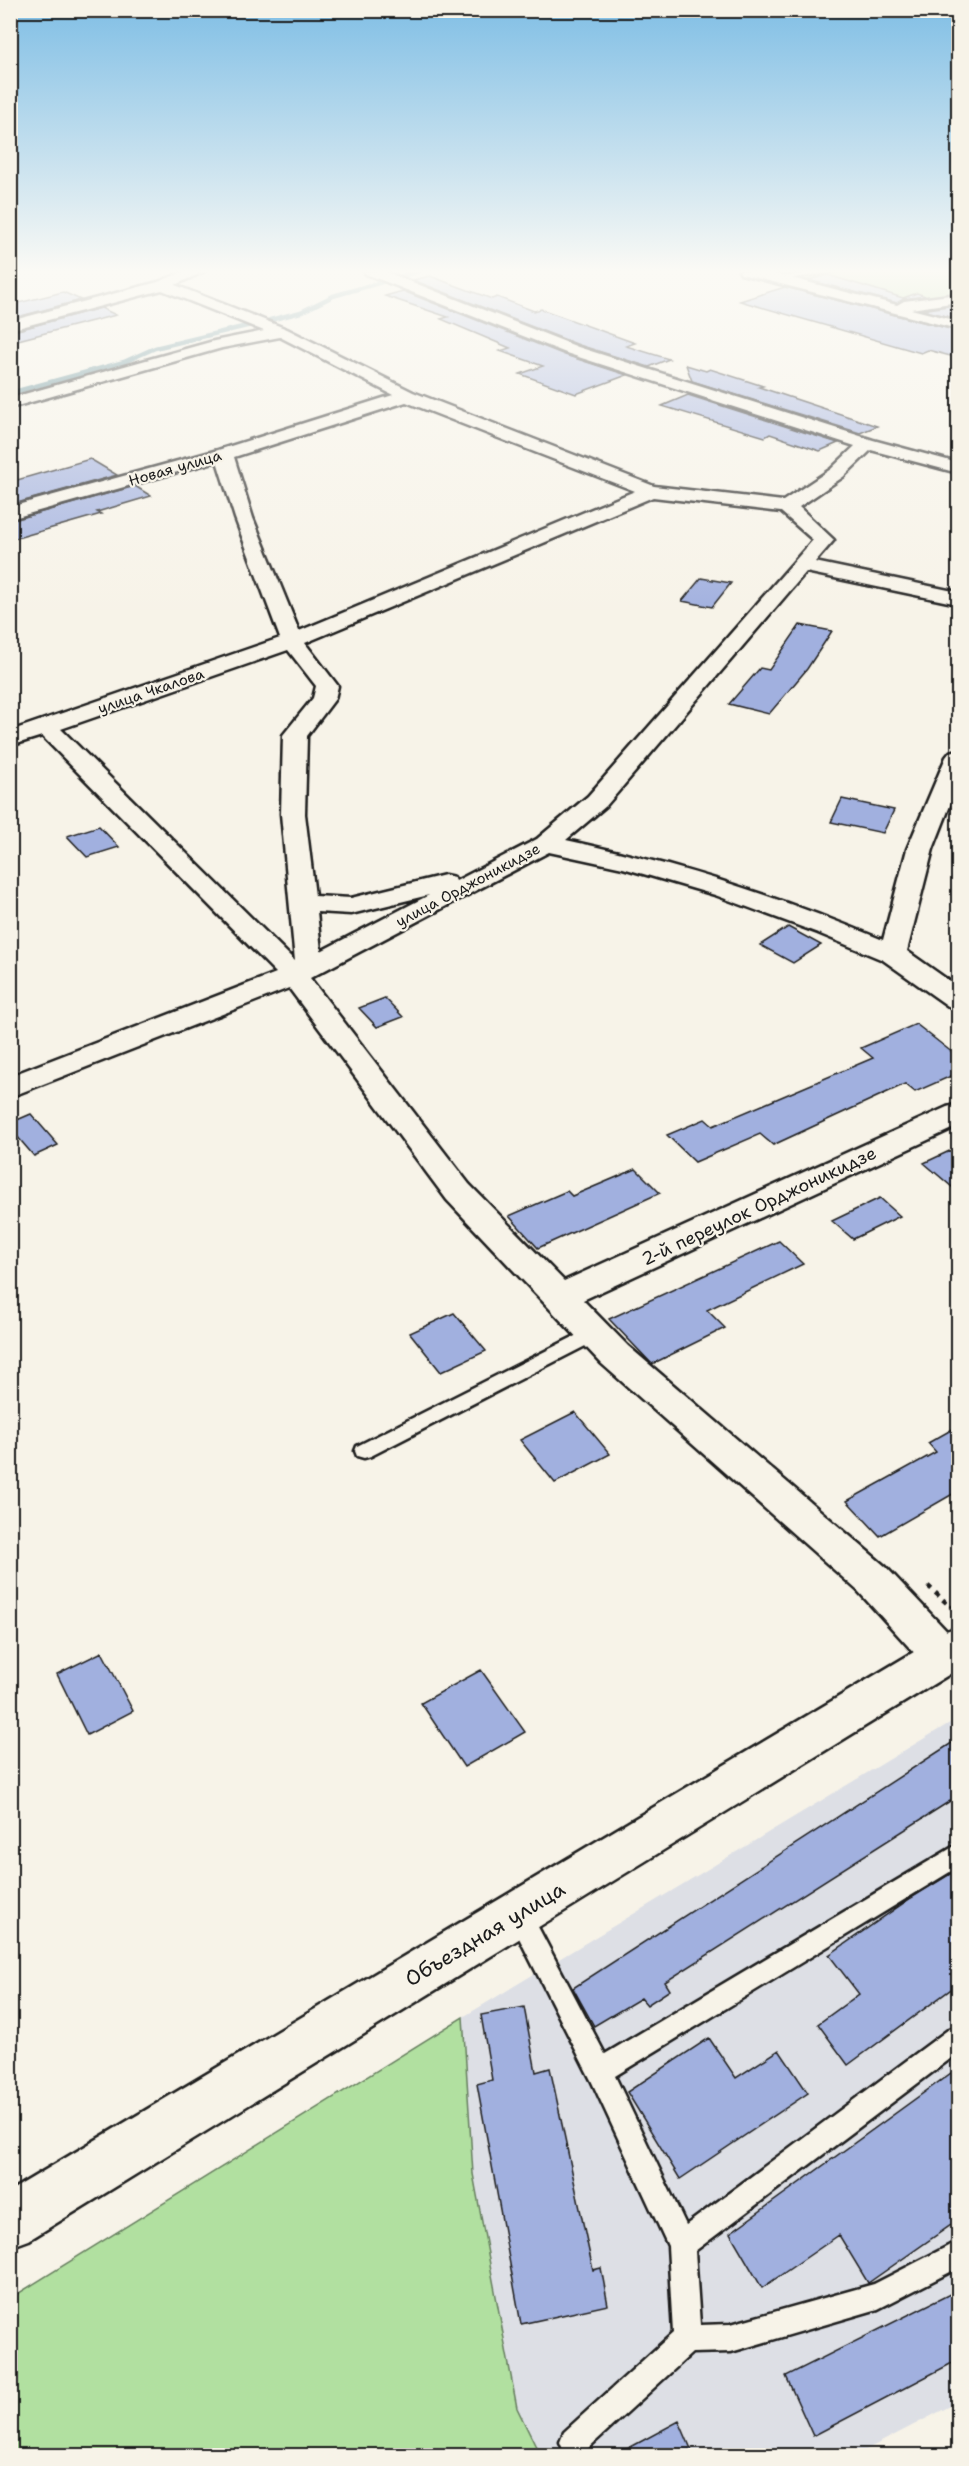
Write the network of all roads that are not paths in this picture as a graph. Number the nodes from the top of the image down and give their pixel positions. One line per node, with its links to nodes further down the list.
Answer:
1 (70, 386): 5 (street)
2 (388, 386): 4 (street)
3 (685, 386): 6 (street)
4 (407, 396): 7 (street, Новая улица); 13 (street)
5 (10, 403)
6 (867, 444): 8 (street); 12 (street)
7 (224, 454): 15 (street, Новая улица); 18 (street)
8 (932, 461): 9 (street); 10 (street)
9 (884, 467)
10 (958, 468)
11 (861, 470): 12 (street)
12 (837, 473): 14 (street)
13 (651, 491): 14 (street); 18 (street, улица Чкалова)
14 (787, 507): 16 (street, улица Орджоникидзе)
15 (10, 513)
16 (804, 566): 17 (street); 22 (street, улица Орджоникидзе)
17 (958, 598)
18 (292, 641): 19 (street, улица Чкалова); 24 (street)
19 (47, 728): 20 (street, улица Чкалова); 26 (street)
20 (10, 739)
21 (958, 757): 25 (street)
22 (546, 844): 23 (street, улица Орджоникидзе); 25 (street)
23 (496, 870): 24 (street); 26 (street, улица Орджоникидзе)
24 (303, 902): 26 (street)
25 (893, 954): 27 (street)
26 (302, 972): 28 (street, улица Орджоникидзе); 30 (street)
27 (958, 1000)
28 (10, 1087)
29 (958, 1114): 30 (street, 2-й переулок Орджоникидзе)
30 (559, 1297): 31 (street)
31 (595, 1333): 32 (lane); 33 (street)
32 (364, 1451)
33 (953, 1646): 35 (street, Объездная улица)
34 (958, 1855): 37 (lane)
35 (519, 1914): 37 (lane); 38 (street, Объездная улица)
36 (958, 2038): 39 (lane)
37 (600, 2071): 39 (lane)
38 (10, 2221)
39 (681, 2245): 41 (lane)
40 (958, 2254): 41 (lane)
41 (687, 2339): 42 (lane)
42 (574, 2442)

